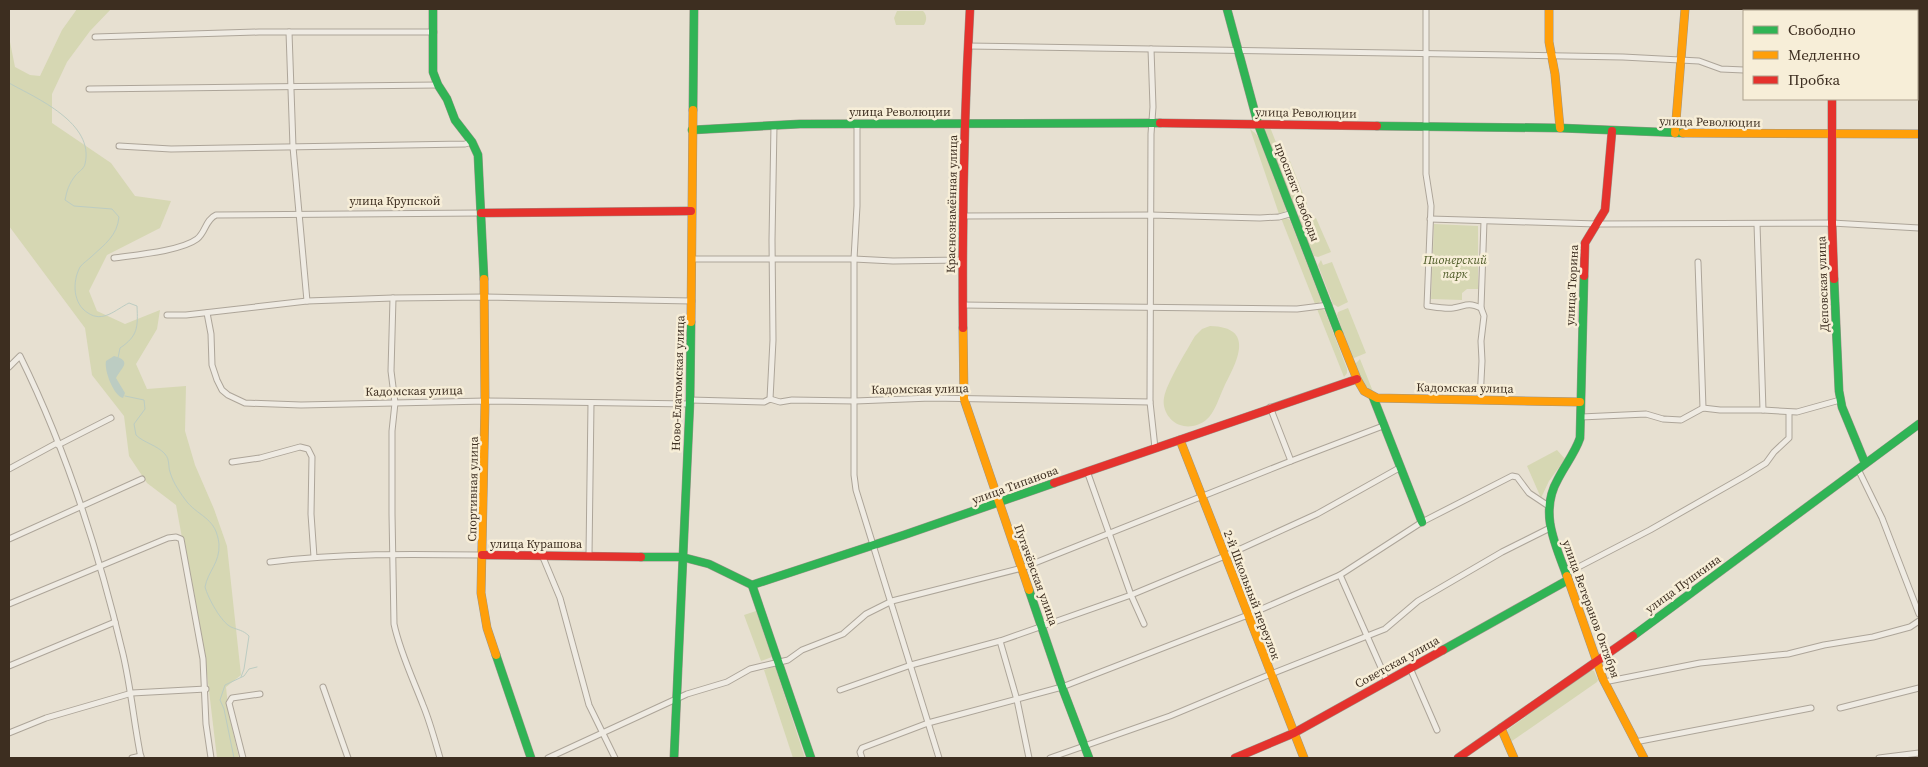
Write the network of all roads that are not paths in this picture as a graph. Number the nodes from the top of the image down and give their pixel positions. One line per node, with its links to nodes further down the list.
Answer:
1 (434, 9): 9 (street)
2 (694, 9): 29 (street, Ново-Елатомская улица)
3 (970, 9): 11 (street, Краснознамённая улица)
4 (1227, 9): 13 (street, проспект Свободы)
5 (1426, 9): 14 (street)
6 (1549, 9): 15 (street)
7 (1685, 9): 16 (street)
8 (289, 32): 9 (street); 10 (street); 19 (street)
9 (434, 32): 18 (street)
10 (95, 37)
11 (968, 46): 12 (street); 22 (street, Краснознамённая улица)
12 (1151, 49): 13 (street); 23 (street)
13 (1239, 51): 14 (street); 25 (street, проспект Свободы)
14 (1425, 54): 15 (street); 27 (street)
15 (1551, 54): 16 (street); 28 (street)
16 (1682, 60): 17 (street); 31 (street)
17 (1743, 70)
18 (438, 85): 19 (street); 34 (street)
19 (292, 86): 20 (street); 36 (street)
20 (89, 90)
21 (1832, 100): 33 (street, Деповская улица)
22 (964, 123): 23 (street, улица Революции); 24 (street, улица Революции); 42 (street, Краснознамённая улица)
23 (1152, 123): 25 (street, улица Революции); 41 (street)
24 (857, 124): 26 (street, улица Революции); 52 (street)
25 (1258, 124): 27 (street, улица Революции); 40 (street, проспект Свободы)
26 (774, 125): 29 (street, улица Революции); 51 (street)
27 (1428, 126): 28 (street, улица Революции); 43 (street)
28 (1560, 128): 30 (street, улица Революции)
29 (692, 130): 37 (street, Ново-Елатомская улица)
30 (1612, 131): 31 (street, улица Революции); 46 (street, улица Тюрина)
31 (1675, 133): 33 (street, улица Революции)
32 (1919, 134): 33 (street, улица Революции)
33 (1832, 135): 45 (street, Деповская улица)
34 (472, 142): 36 (street); 39 (street, Спортивная улица)
35 (119, 146): 36 (street)
36 (293, 147): 38 (street)
37 (691, 211): 39 (street, улица Крупской); 50 (street, Ново-Елатомская улица)
38 (299, 213): 39 (street, улица Крупской); 49 (street, улица Крупской); 57 (street)
39 (481, 213): 55 (street, Спортивная улица)
40 (1293, 213): 41 (street); 60 (street, проспект Свободы)
41 (1150, 215): 42 (street); 61 (street)
42 (962, 216): 53 (street, Краснознамённая улица)
43 (1430, 219): 44 (street); 62 (street)
44 (1484, 221): 46 (street); 62 (street)
45 (1832, 223): 47 (street); 48 (street); 71 (street, Деповская улица)
46 (1597, 224): 47 (street); 76 (street, улица Тюрина)
47 (1757, 224): 81 (street)
48 (1919, 228)
49 (114, 258)
50 (692, 258): 51 (street); 58 (street, Ново-Елатомская улица)
51 (772, 259): 52 (street); 68 (street)
52 (854, 259): 53 (street); 73 (street)
53 (962, 260): 59 (street, Краснознамённая улица)
54 (1698, 262): 80 (street)
55 (485, 297): 56 (street); 58 (street); 72 (street, Спортивная улица)
56 (393, 298): 57 (street); 77 (street)
57 (307, 301): 63 (street)
58 (692, 301): 74 (street, Ново-Елатомская улица)
59 (963, 305): 61 (street); 69 (street, Краснознамённая улица)
60 (1329, 305): 61 (street); 66 (street, проспект Свободы)
61 (1150, 307): 75 (street)
62 (1481, 308): 70 (street)
63 (207, 313): 64 (street); 77 (street, Кадомская улица)
64 (167, 315)
65 (9, 367): 88 (street)
66 (1357, 379): 67 (street); 79 (street, улица Типанова)
67 (1373, 397): 70 (street, Кадомская улица); 86 (street)
68 (770, 399): 73 (street, Кадомская улица); 74 (street, Кадомская улица)
69 (964, 399): 73 (street, Кадомская улица); 75 (street, Кадомская улица); 99 (street, Пугачёвская улица)
70 (1480, 400): 76 (street, Кадомская улица)
71 (1840, 400): 82 (street); 92 (street, Деповская улица)
72 (486, 401): 77 (street, Кадомская улица); 78 (street, Кадомская улица); 108 (street, Спортивная улица)
73 (854, 401): 106 (street)
74 (690, 402): 78 (street, Кадомская улица); 113 (street, Ново-Елатомская улица)
75 (1150, 402): 89 (street)
76 (1580, 402): 83 (street, улица Тюрина)
77 (395, 403): 107 (street)
78 (591, 403): 110 (street)
79 (1270, 407): 87 (street, улица Типанова); 90 (street)
80 (1702, 408): 81 (street); 83 (street)
81 (1763, 410): 82 (street)
82 (1788, 413): 118 (street, Советская улица)
83 (1581, 417): 100 (street, улица Тюрина)
84 (111, 418): 88 (street)
85 (1919, 424): 92 (street, улица Пушкина)
86 (1383, 426): 90 (street); 93 (street)
87 (1180, 440): 89 (street, улица Типанова); 98 (street, 2-й Школьный переулок)
88 (57, 444): 94 (street); 101 (street)
89 (1155, 448): 96 (street, улица Типанова)
90 (1291, 461): 98 (street)
91 (232, 462): 111 (street)
92 (1865, 463): 95 (street, улица Пушкина)
93 (1401, 467): 102 (street); 112 (street)
94 (9, 469)
95 (1858, 469): 124 (street); 131 (street, улица Пушкина)
96 (1088, 471): 99 (street, улица Типанова); 104 (street)
97 (142, 479): 101 (street)
98 (1201, 496): 104 (street); 112 (street, 2-й Школьный переулок)
99 (999, 503): 106 (street, улица Типанова); 116 (street, Пугачёвская улица)
100 (1547, 505): 102 (street); 103 (street, улица Ветеранов Октября)
101 (80, 506): 105 (street); 115 (street)
102 (1422, 522): 117 (street)
103 (1550, 528): 118 (street, улица Ветеранов Октября); 129 (street)
104 (1109, 533): 116 (street); 120 (street)
105 (9, 539)
106 (874, 546): 119 (street, улица Типанова); 121 (street)
107 (393, 554): 108 (street, улица Курашова); 111 (street, улица Курашова); 164 (street)
108 (482, 555): 109 (street, улица Курашова); 165 (street, Спортивная улица)
109 (542, 555): 110 (street, улица Курашова); 154 (street)
110 (589, 555): 113 (street, улица Курашова)
111 (314, 556): 114 (street, улица Курашова)
112 (1225, 556): 120 (street); 123 (street, 2-й Школьный переулок)
113 (682, 557): 119 (street); 146 (street, Ново-Елатомская улица)
114 (270, 562)
115 (99, 565): 122 (street); 126 (street); 142 (street)
116 (1022, 568): 121 (street); 128 (street, Пугачёвская улица)
117 (1340, 576): 123 (street); 129 (street)
118 (1567, 577): 131 (street, улица Ветеранов Октября); 135 (street, Советская улица)
119 (752, 585): 132 (street)
120 (1130, 594): 127 (street); 128 (street)
121 (892, 601): 132 (street); 133 (street)
122 (9, 604)
123 (1248, 614): 136 (street, 2-й Школьный переулок); 140 (street)
124 (1919, 614)
125 (1919, 621): 138 (street)
126 (115, 622): 134 (street); 144 (street)
127 (1144, 624)
128 (1043, 627): 130 (street); 140 (street, Пугачёвская улица)
129 (1367, 637): 136 (street); 137 (street)
130 (1000, 641): 133 (street); 147 (street)
131 (1596, 662): 138 (street, улица Ветеранов Октября); 151 (street, улица Пушкина)
132 (780, 663): 146 (street); 169 (street)
133 (911, 665): 143 (street); 150 (street)
134 (9, 666)
135 (1410, 668): 137 (street, Советская улица); 152 (street)
136 (1271, 674): 155 (street, 2-й Школьный переулок); 157 (street)
137 (1387, 681): 155 (street, Советская улица)
138 (1604, 682): 156 (street, улица Ветеранов Октября)
139 (323, 687): 163 (street)
140 (1062, 687): 147 (street); 157 (street, Пугачёвская улица)
141 (1919, 688): 149 (street)
142 (206, 689): 144 (street); 161 (street)
143 (840, 690)
144 (132, 693): 153 (street); 159 (street)
145 (260, 694): 162 (street)
146 (677, 699): 154 (street); 168 (street, Ново-Елатомская улица)
147 (1018, 700): 150 (street); 172 (street)
148 (1811, 708): 156 (street)
149 (1840, 708)
150 (928, 723): 170 (street); 171 (street)
151 (1501, 728): 177 (street, улица Пушкина); 178 (street)
152 (1438, 730)
153 (9, 733)
154 (603, 733): 166 (street); 167 (street)
155 (1294, 733): 175 (street, Советская улица); 176 (street, 2-й Школьный переулок)
156 (1635, 742): 179 (street, улица Ветеранов Октября)
157 (1085, 746): 173 (street); 174 (street, Пугачёвская улица)
158 (1919, 753): 180 (street)
159 (141, 757): 160 (street)
160 (132, 758)
161 (211, 758)
162 (243, 758)
163 (348, 758)
164 (440, 758)
165 (531, 758)
166 (548, 758)
167 (615, 758)
168 (674, 758)
169 (811, 758)
170 (862, 758)
171 (939, 758)
172 (1029, 758)
173 (1050, 758)
174 (1089, 758)
175 (1235, 758)
176 (1304, 758)
177 (1458, 758)
178 (1514, 758)
179 (1644, 758)
180 (1880, 758)

